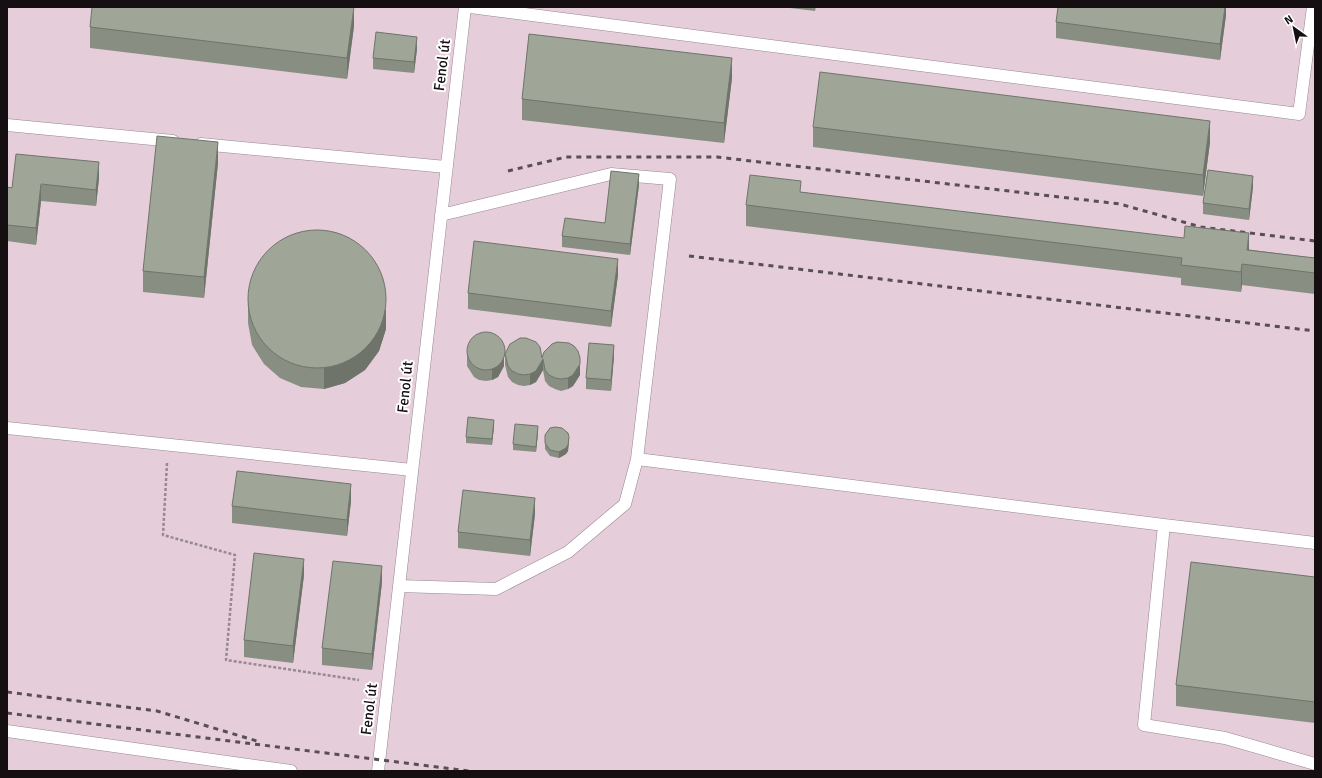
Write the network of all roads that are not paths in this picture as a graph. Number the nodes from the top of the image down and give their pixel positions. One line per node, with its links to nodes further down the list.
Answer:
1 (465, 7): 5 (lane, Fenol út)
2 (470, 7): 3 (lane)
3 (1313, 7)
4 (7, 125): 5 (lane)
5 (446, 167): 6 (lane, Fenol út)
6 (441, 215): 8 (lane); 9 (lane, Fenol út)
7 (7, 428): 9 (lane)
8 (637, 459): 10 (lane); 12 (lane)
9 (412, 470): 12 (lane, Fenol út)
10 (1164, 525): 11 (lane); 14 (lane)
11 (1315, 543)
12 (399, 586): 16 (lane, Fenol út)
13 (7, 731): 15 (lane)
14 (1315, 764)
15 (291, 771)
16 (378, 771)

